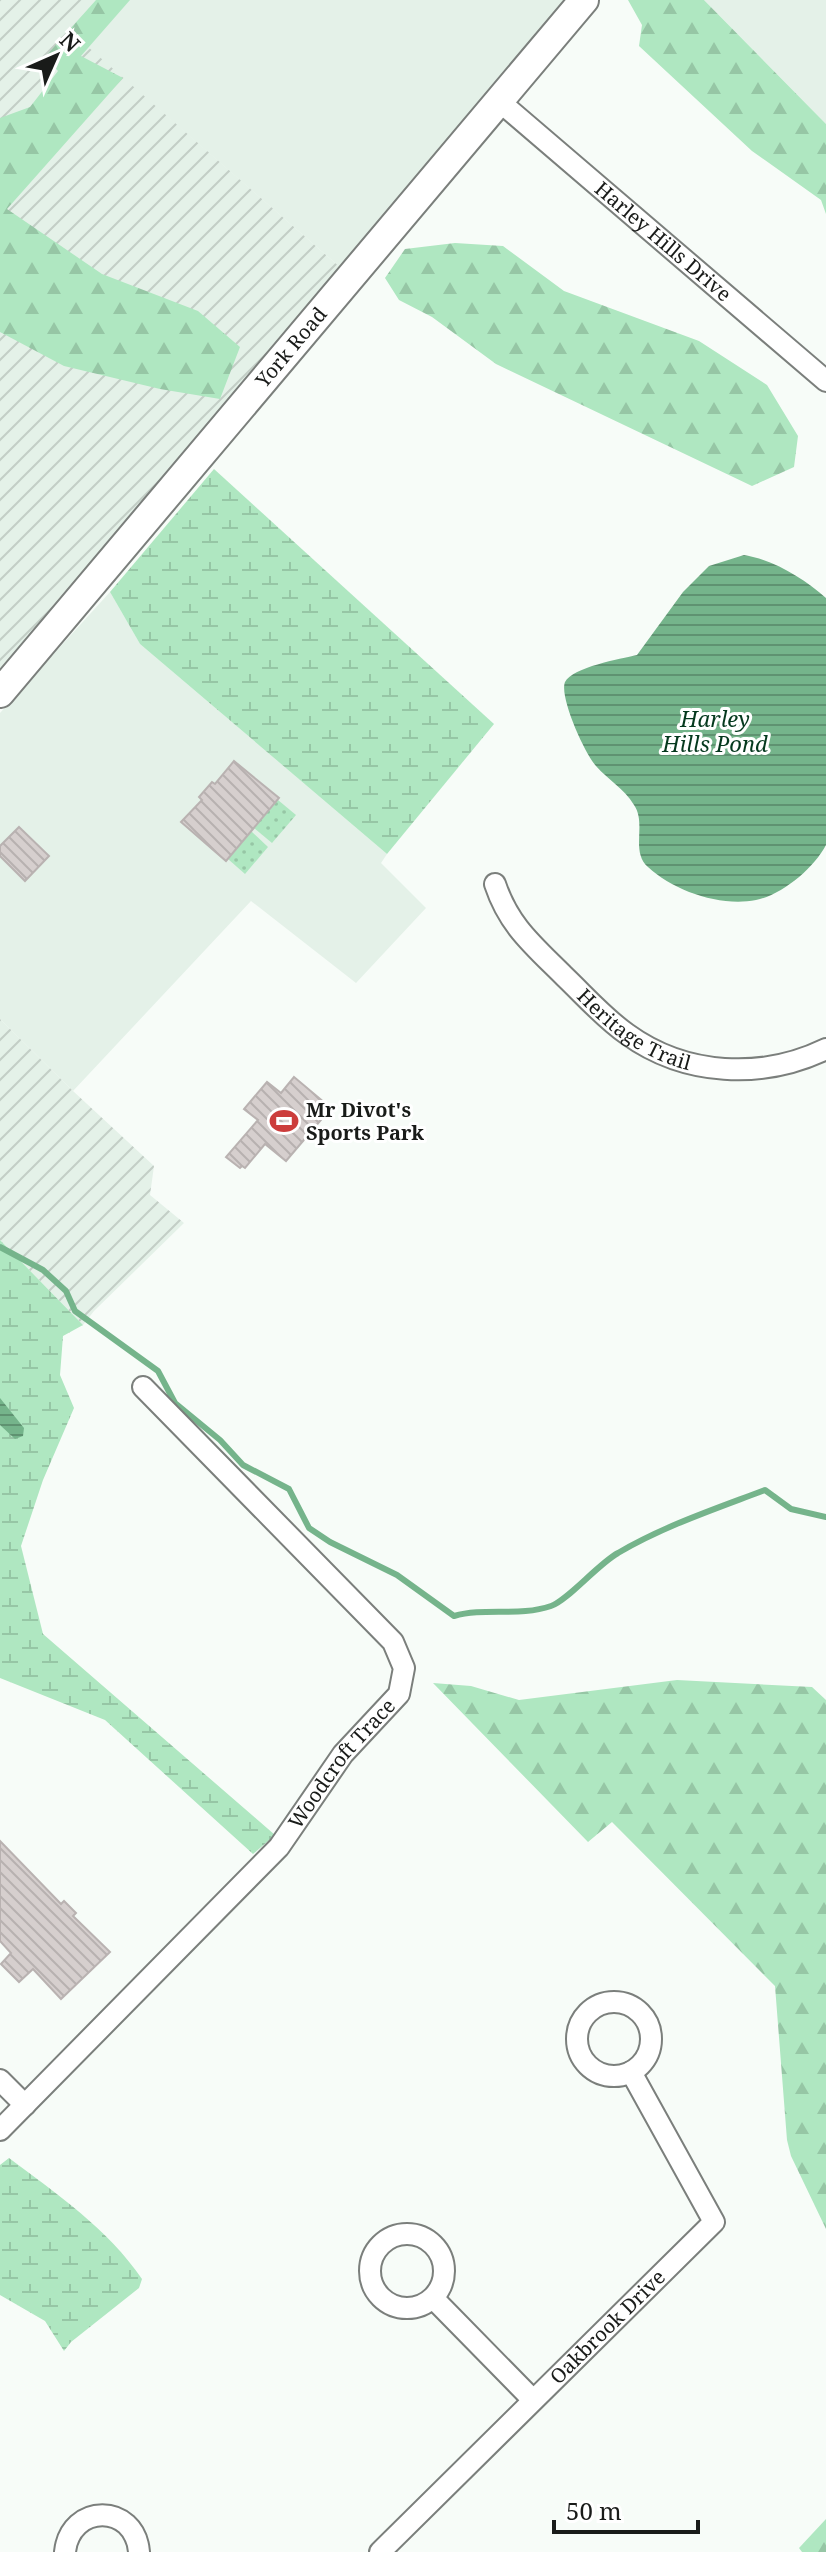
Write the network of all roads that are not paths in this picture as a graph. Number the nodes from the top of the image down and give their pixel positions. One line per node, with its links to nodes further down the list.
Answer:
1 (584, 0): 2 (street, York Road)
2 (499, 101): 3 (street, Harley Hills Drive); 4 (street, York Road)
3 (826, 381)
4 (0, 693)
5 (495, 884): 6 (street, Heritage Trail)
6 (826, 1049)
7 (143, 1387): 10 (street, Woodcroft Trace)
8 (631, 2072): 13 (street, Oakbrook Drive)
9 (0, 2080): 10 (street)
10 (25, 2105): 11 (street, Woodcroft Trace)
11 (0, 2130)
12 (433, 2298): 13 (street)
13 (533, 2400): 16 (street, Oakbrook Drive)
14 (65, 2552): 15 (street)
15 (139, 2552)
16 (380, 2552)

